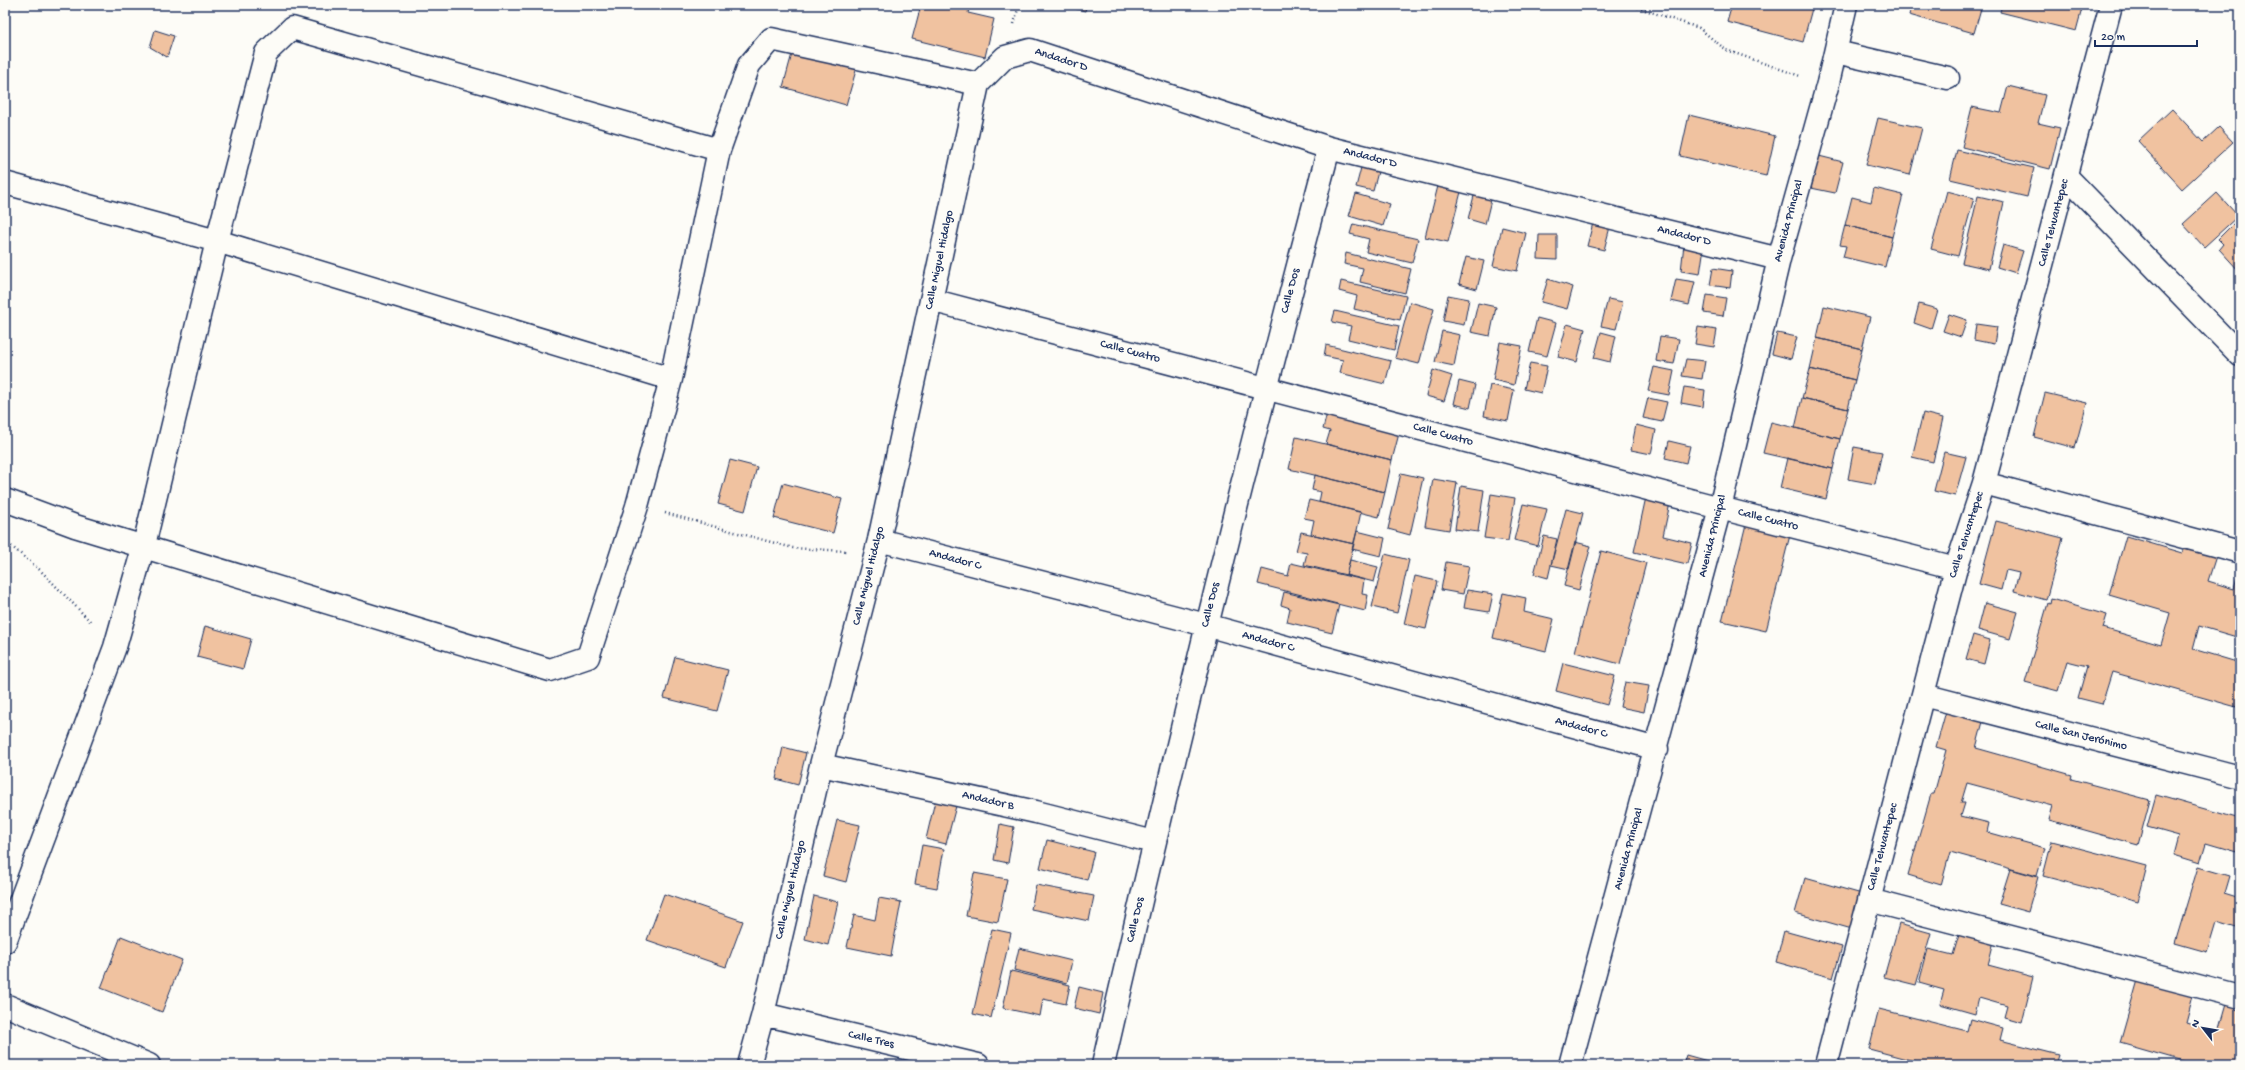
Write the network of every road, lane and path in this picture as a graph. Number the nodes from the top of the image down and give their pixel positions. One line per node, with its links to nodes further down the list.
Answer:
1 (1630, 5): 6 (path)
2 (1846, 5): 4 (street, Avenida Principal)
3 (2111, 5): 10 (street, Calle Tehuantepec)
4 (1836, 52): 5 (street); 6 (street, Avenida Principal)
5 (1948, 78)
6 (1828, 83): 13 (street, Avenida Principal)
7 (978, 84): 8 (street, Andador D); 9 (street); 14 (street, Calle Miguel Hidalgo)
8 (1329, 148): 13 (street, Andador D); 17 (street, Calle Dos)
9 (719, 150): 12 (street); 16 (street)
10 (2067, 177): 15 (street); 18 (street, Calle Tehuantepec)
11 (5, 182): 12 (street)
12 (217, 241): 16 (street); 24 (street)
13 (1779, 259): 21 (street, Avenida Principal)
14 (931, 300): 17 (street, Calle Cuatro); 22 (street, Calle Miguel Hidalgo)
15 (2240, 355)
16 (672, 379): 20 (street)
17 (1265, 388): 21 (street, Calle Cuatro); 27 (street, Calle Dos)
18 (1984, 483): 25 (street); 26 (street, Calle Tehuantepec)
19 (5, 500): 24 (street)
20 (637, 506): 22 (path); 24 (street)
21 (1720, 508): 26 (street, Calle Cuatro); 30 (street, Avenida Principal)
22 (879, 540): 27 (street, Andador C); 31 (street, Calle Miguel Hidalgo)
23 (5, 541): 28 (path)
24 (144, 546): 28 (street)
25 (2240, 552)
26 (1956, 568): 29 (street, Calle Tehuantepec)
27 (1206, 625): 30 (street, Andador C); 33 (street, Calle Dos)
28 (115, 647): 35 (street)
29 (1923, 695): 32 (street, Calle San Jerónimo); 34 (street, Calle Tehuantepec)
30 (1656, 749): 43 (street, Avenida Principal)
31 (821, 765): 33 (street, Andador B); 38 (street, Calle Miguel Hidalgo)
32 (2240, 777)
33 (1154, 842): 42 (street, Calle Dos)
34 (1869, 900): 36 (street); 44 (street, Calle Tehuantepec)
35 (5, 942)
36 (2240, 997)
37 (5, 1005): 39 (street)
38 (763, 1014): 40 (street, Calle Miguel Hidalgo); 41 (street, Calle Tres)
39 (149, 1065)
40 (749, 1065)
41 (978, 1065)
42 (1103, 1065)
43 (1570, 1065)
44 (1826, 1065)

